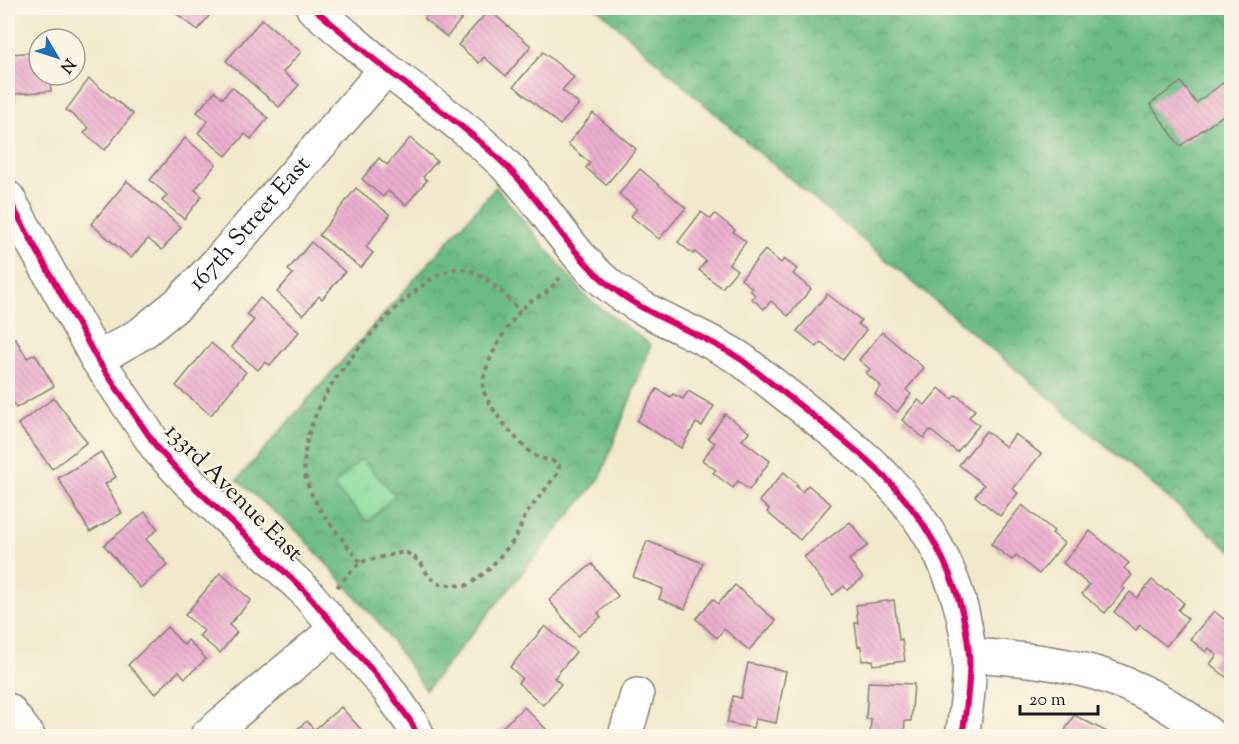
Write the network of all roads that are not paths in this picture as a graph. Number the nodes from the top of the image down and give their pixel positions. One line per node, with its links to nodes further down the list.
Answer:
1 (313, 8): 2 (street)
2 (386, 69): 4 (street, 167th Street East); 6 (street)
3 (8, 198): 4 (street, 133rd Avenue East)
4 (97, 359): 5 (street, 133rd Avenue East)
5 (328, 617): 10 (street); 11 (street, 133rd Avenue East)
6 (969, 656): 13 (street); 14 (street)
7 (637, 695): 12 (street)
8 (8, 710): 9 (street)
9 (28, 736)
10 (207, 736)
11 (418, 736)
12 (625, 736)
13 (962, 736)
14 (1211, 736)

